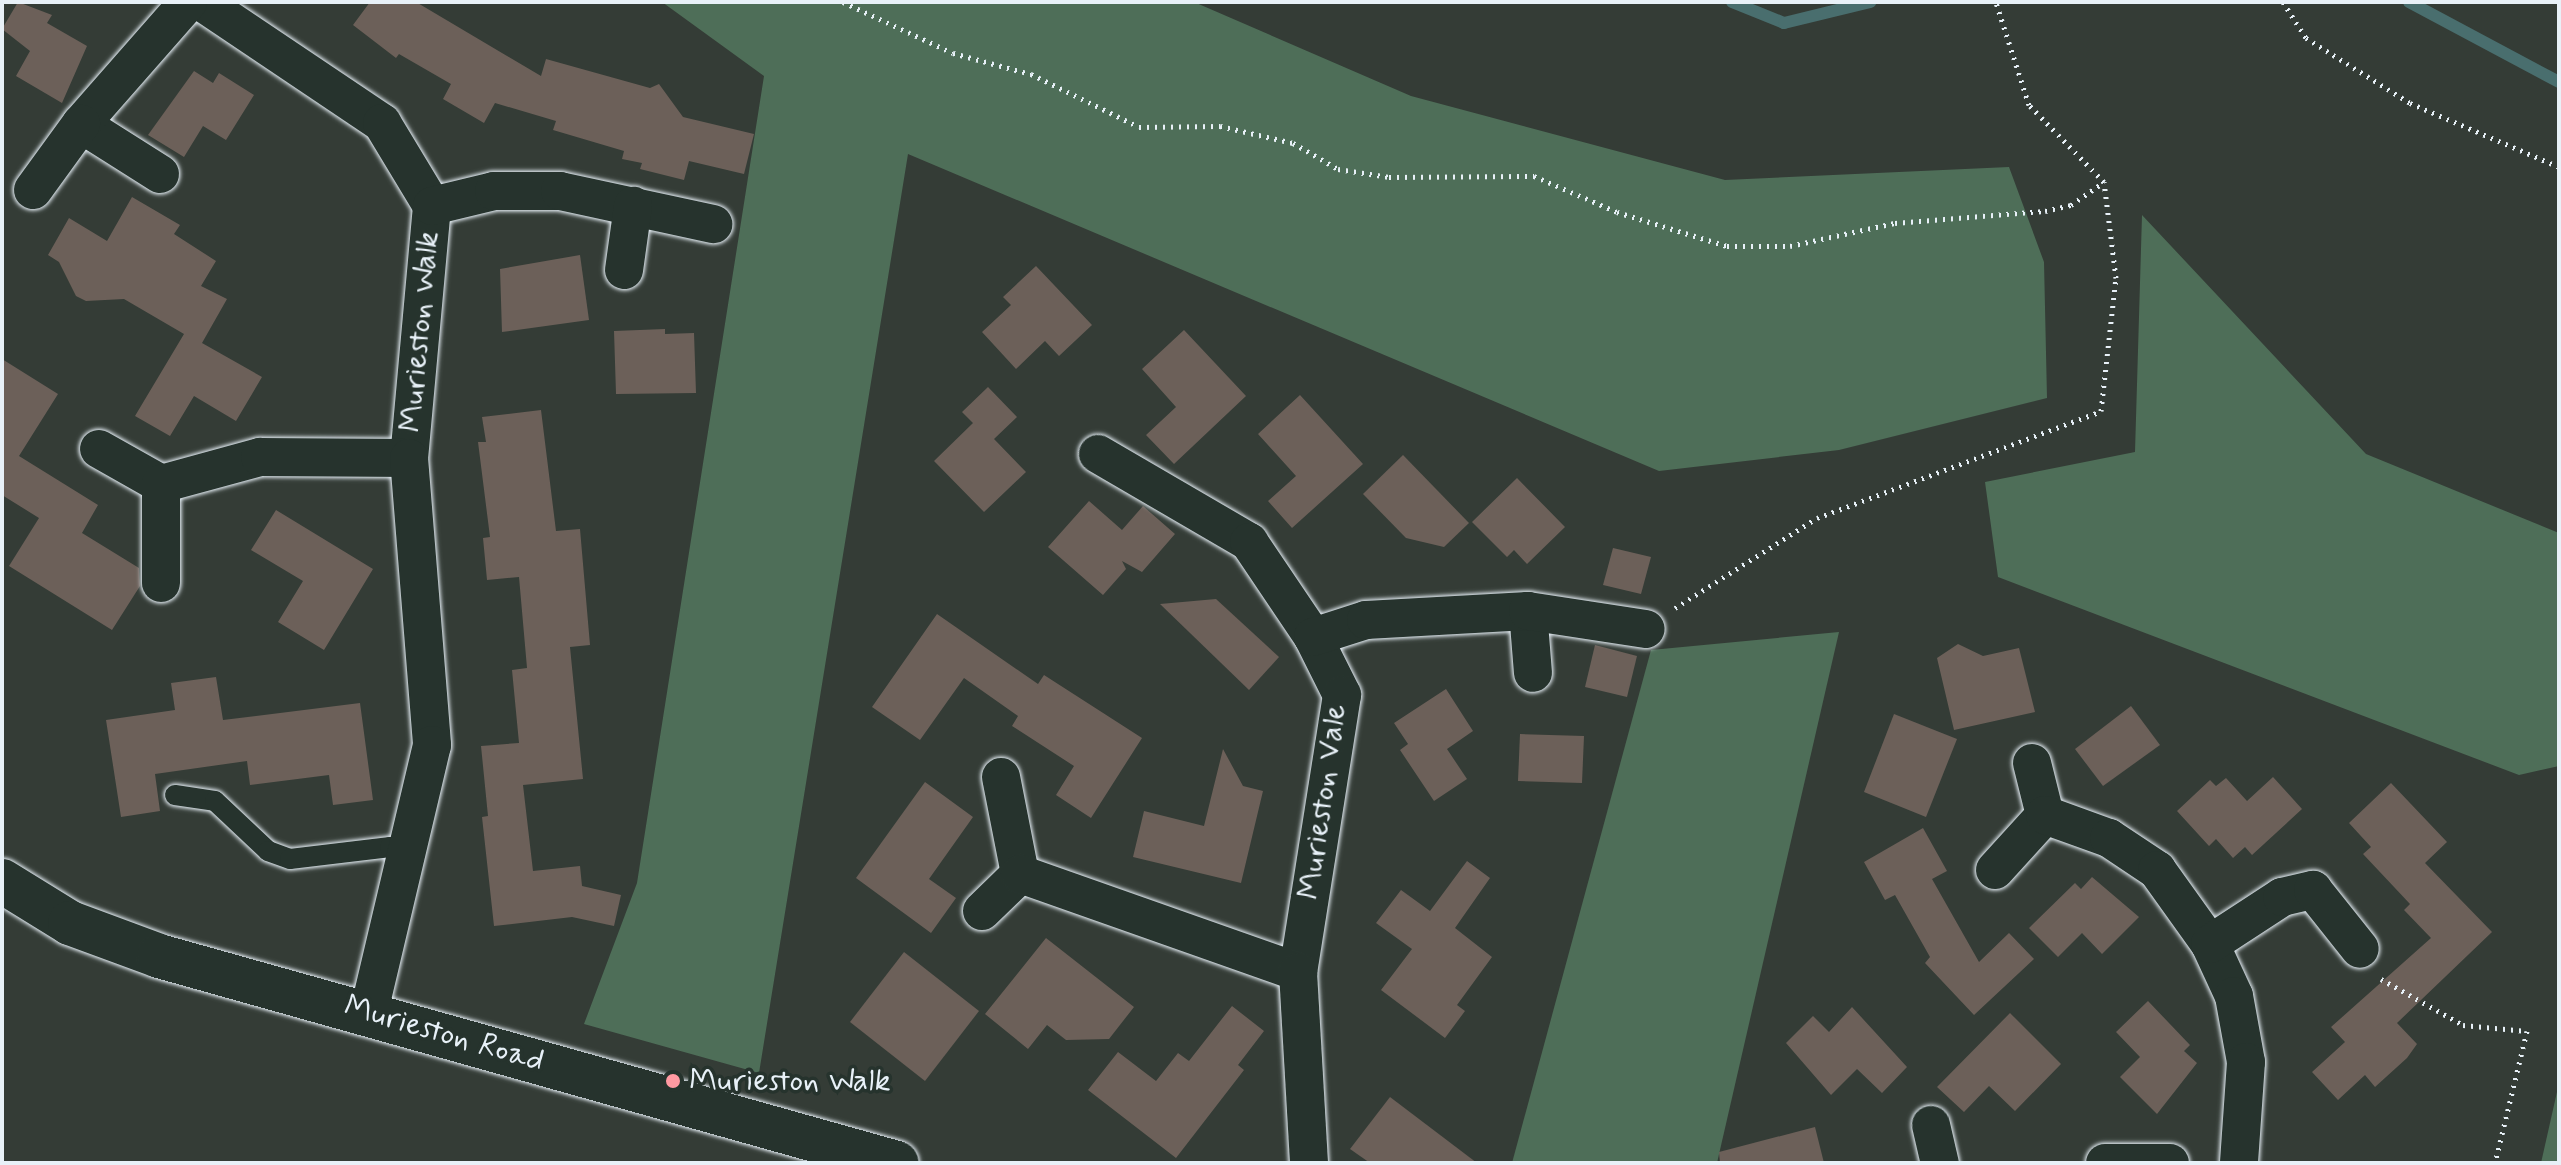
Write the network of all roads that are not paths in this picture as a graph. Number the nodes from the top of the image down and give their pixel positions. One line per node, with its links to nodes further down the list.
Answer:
1 (188, 2): 3 (street)
2 (202, 2): 6 (street, Murieston Walk)
3 (81, 124): 4 (street); 5 (street)
4 (160, 174)
5 (33, 190)
6 (432, 206): 7 (street, Murieston Walk); 12 (street, Murieston Walk)
7 (633, 206): 8 (street, Murieston Walk); 9 (street)
8 (713, 224)
9 (624, 270)
10 (99, 449): 13 (street)
11 (1098, 454): 17 (street, Murieston Vale)
12 (409, 458): 13 (street, Murieston Walk); 23 (street, Murieston Walk)
13 (161, 484): 14 (street)
14 (161, 583)
15 (1528, 611): 16 (street); 17 (street); 18 (street)
16 (1646, 629)
17 (1313, 637): 30 (street, Murieston Vale)
18 (1533, 673)
19 (2032, 763): 22 (street)
20 (1001, 777): 25 (street)
21 (175, 795): 23 (lane)
22 (2045, 815): 24 (street); 28 (street)
23 (407, 851): 31 (street, Murieston Walk)
24 (1995, 870)
25 (1020, 874): 27 (street); 30 (street)
26 (2, 881): 31 (street, Murieston Road)
27 (982, 911)
28 (2210, 944): 29 (street); 39 (street)
29 (2360, 949)
30 (1298, 972): 35 (street, Murieston Vale)
31 (369, 1012): 33 (street, Murieston Road)
32 (1931, 1125): 36 (street)
33 (817, 1151): 34 (street, Murieston Road)
34 (897, 1163)
35 (1309, 1163)
36 (1940, 1163)
37 (2105, 1163): 38 (street)
38 (2170, 1163)
39 (2239, 1163)

